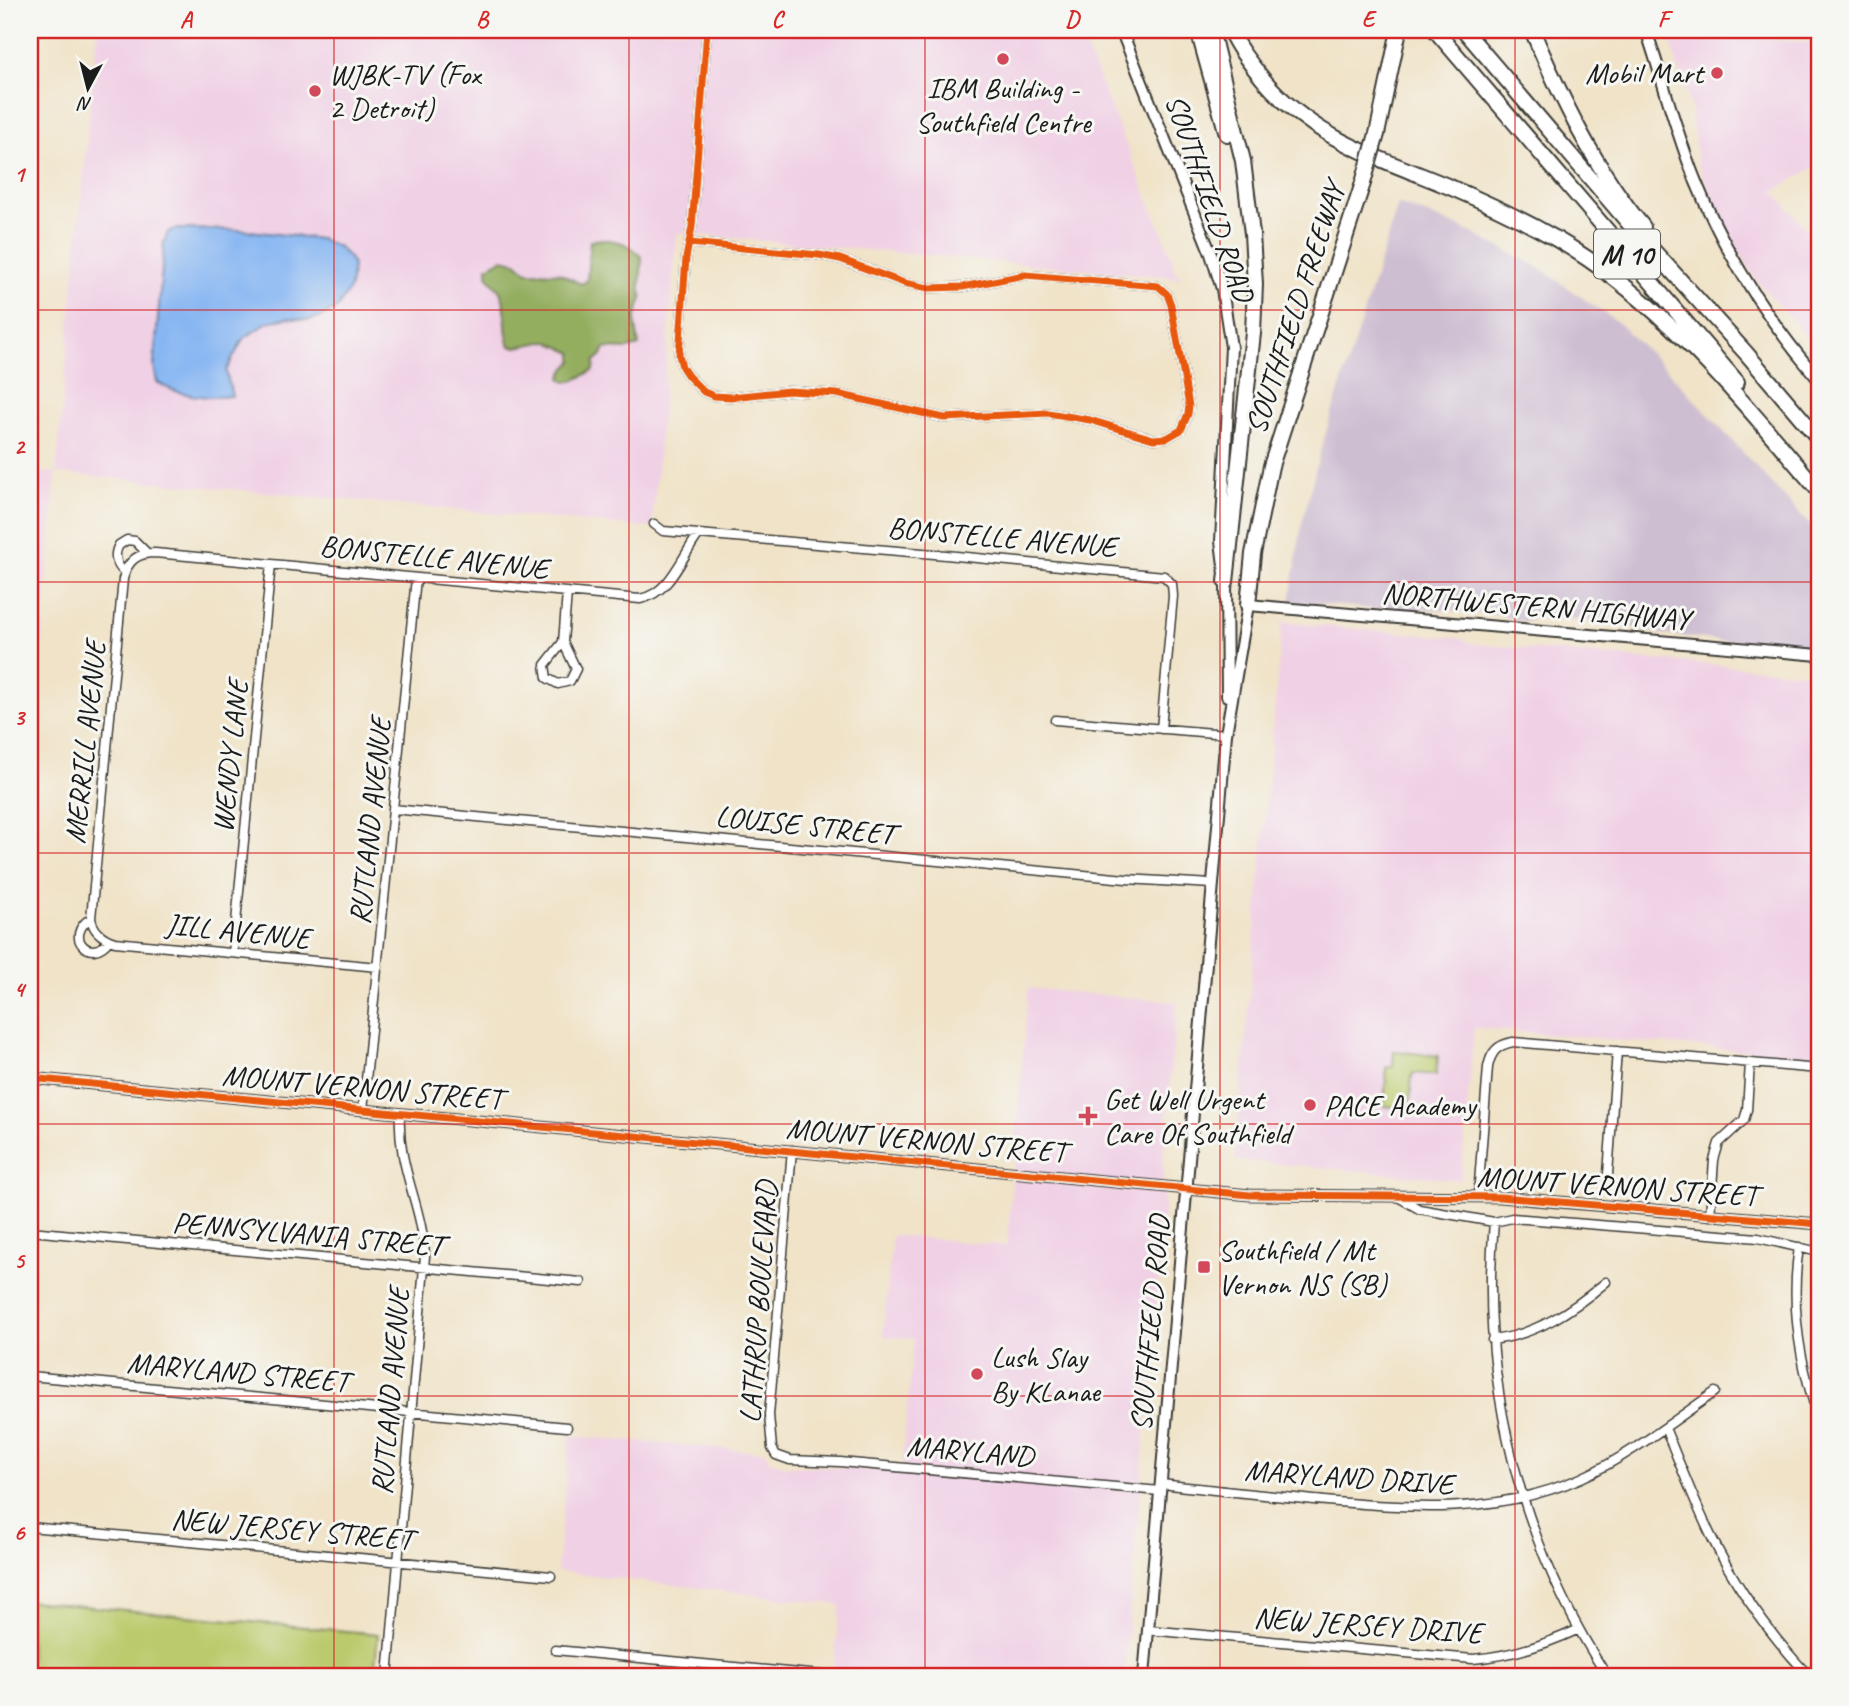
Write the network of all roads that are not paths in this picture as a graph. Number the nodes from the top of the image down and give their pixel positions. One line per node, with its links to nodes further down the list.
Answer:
1 (707, 30): 12 (street)
2 (1121, 30): 25 (main road, SOUTHFIELD ROAD)
3 (1198, 30): 11 (highway)
4 (1211, 30): 11 (highway)
5 (1230, 30): 17 (highway)
6 (1399, 30): 27 (highway, SOUTHFIELD FREEWAY, bridge)
7 (1435, 30): 16 (highway, M 10)
8 (1464, 30): 13 (highway, M 10)
9 (1532, 30): 13 (highway)
10 (1646, 30): 14 (main road)
11 (1244, 185): 25 (highway)
12 (690, 243): 12 (street)
13 (1746, 353): 15 (highway, M 10)
14 (1819, 380)
15 (1819, 439)
16 (1819, 478)
17 (1819, 491)
18 (654, 524): 19 (street, BONSTELLE AVENUE)
19 (699, 534): 26 (street, BONSTELLE AVENUE); 32 (street, BONSTELLE AVENUE)
20 (147, 553): 21 (street, BONSTELLE AVENUE); 22 (street, BONSTELLE AVENUE); 23 (street)
21 (134, 558): 23 (street, MERRILL AVENUE)
22 (271, 564): 24 (street, BONSTELLE AVENUE); 38 (street, WENDY LANE)
23 (125, 573): 35 (street, MERRILL AVENUE)
24 (416, 578): 26 (street, BONSTELLE AVENUE); 33 (street, RUTLAND AVENUE)
25 (1226, 582): 31 (main road, SOUTHFIELD ROAD)
26 (567, 593): 28 (street)
27 (1248, 605): 29 (main road, NORTHWESTERN HIGHWAY); 31 (main road, SOUTHFIELD ROAD)
28 (563, 642): 28 (street)
29 (1819, 655)
30 (1055, 720): 32 (street)
31 (1226, 728): 32 (street); 34 (main road, SOUTHFIELD ROAD)
32 (1161, 729)
33 (393, 809): 34 (street, LOUISE STREET); 39 (street, RUTLAND AVENUE)
34 (1213, 884): 48 (main road, SOUTHFIELD ROAD)
35 (91, 918): 36 (street, MERRILL AVENUE); 37 (street)
36 (97, 932): 37 (street, JILL AVENUE)
37 (109, 940): 38 (street, JILL AVENUE)
38 (233, 953): 39 (street, JILL AVENUE)
39 (378, 967): 44 (street, RUTLAND AVENUE)
40 (1618, 1051): 41 (street); 47 (street); 50 (street)
41 (1750, 1063): 42 (street); 51 (street)
42 (1819, 1069)
43 (30, 1079): 44 (street, MOUNT VERNON STREET)
44 (363, 1110): 45 (street, MOUNT VERNON STREET)
45 (400, 1113): 46 (street, MOUNT VERNON STREET); 57 (street, RUTLAND AVENUE)
46 (792, 1150): 48 (street, MOUNT VERNON STREET); 67 (street, LATHRUP BOULEVARD)
47 (1608, 1174)
48 (1186, 1188): 49 (street, MOUNT VERNON STREET); 68 (main road, SOUTHFIELD ROAD)
49 (1395, 1196): 50 (street, MOUNT VERNON STREET); 52 (street)
50 (1478, 1196): 51 (street, MOUNT VERNON STREET)
51 (1710, 1216): 53 (street, MOUNT VERNON STREET)
52 (1494, 1222): 55 (street); 60 (street)
53 (1819, 1224)
54 (30, 1231): 57 (street, PENNSYLVANIA STREET)
55 (1799, 1247): 56 (street); 64 (street)
56 (1819, 1252)
57 (425, 1268): 58 (street, PENNSYLVANIA STREET); 63 (street, RUTLAND AVENUE)
58 (581, 1282)
59 (1606, 1282): 60 (street)
60 (1492, 1340): 69 (street)
61 (30, 1376): 63 (street, MARYLAND STREET)
62 (1715, 1392): 66 (street, MARYLAND DRIVE)
63 (411, 1412): 65 (street, MARYLAND STREET); 71 (street, RUTLAND AVENUE)
64 (1819, 1419)
65 (567, 1427)
66 (1665, 1428): 69 (street, MARYLAND DRIVE); 81 (street)
67 (776, 1455): 68 (street, MARYLAND)
68 (1161, 1488): 69 (street, MARYLAND DRIVE); 74 (main road, SOUTHFIELD ROAD)
69 (1523, 1497): 73 (street)
70 (30, 1527): 71 (street, NEW JERSEY STREET)
71 (398, 1562): 72 (street, NEW JERSEY STREET); 77 (street, RUTLAND AVENUE)
72 (551, 1576)
73 (1579, 1629): 74 (street, NEW JERSEY DRIVE); 80 (street)
74 (1148, 1630): 79 (main road, SOUTHFIELD ROAD)
75 (555, 1650): 76 (street)
76 (735, 1672): 78 (street)
77 (388, 1676)
78 (831, 1676)
79 (1144, 1676)
80 (1608, 1676)
81 (1809, 1676)

